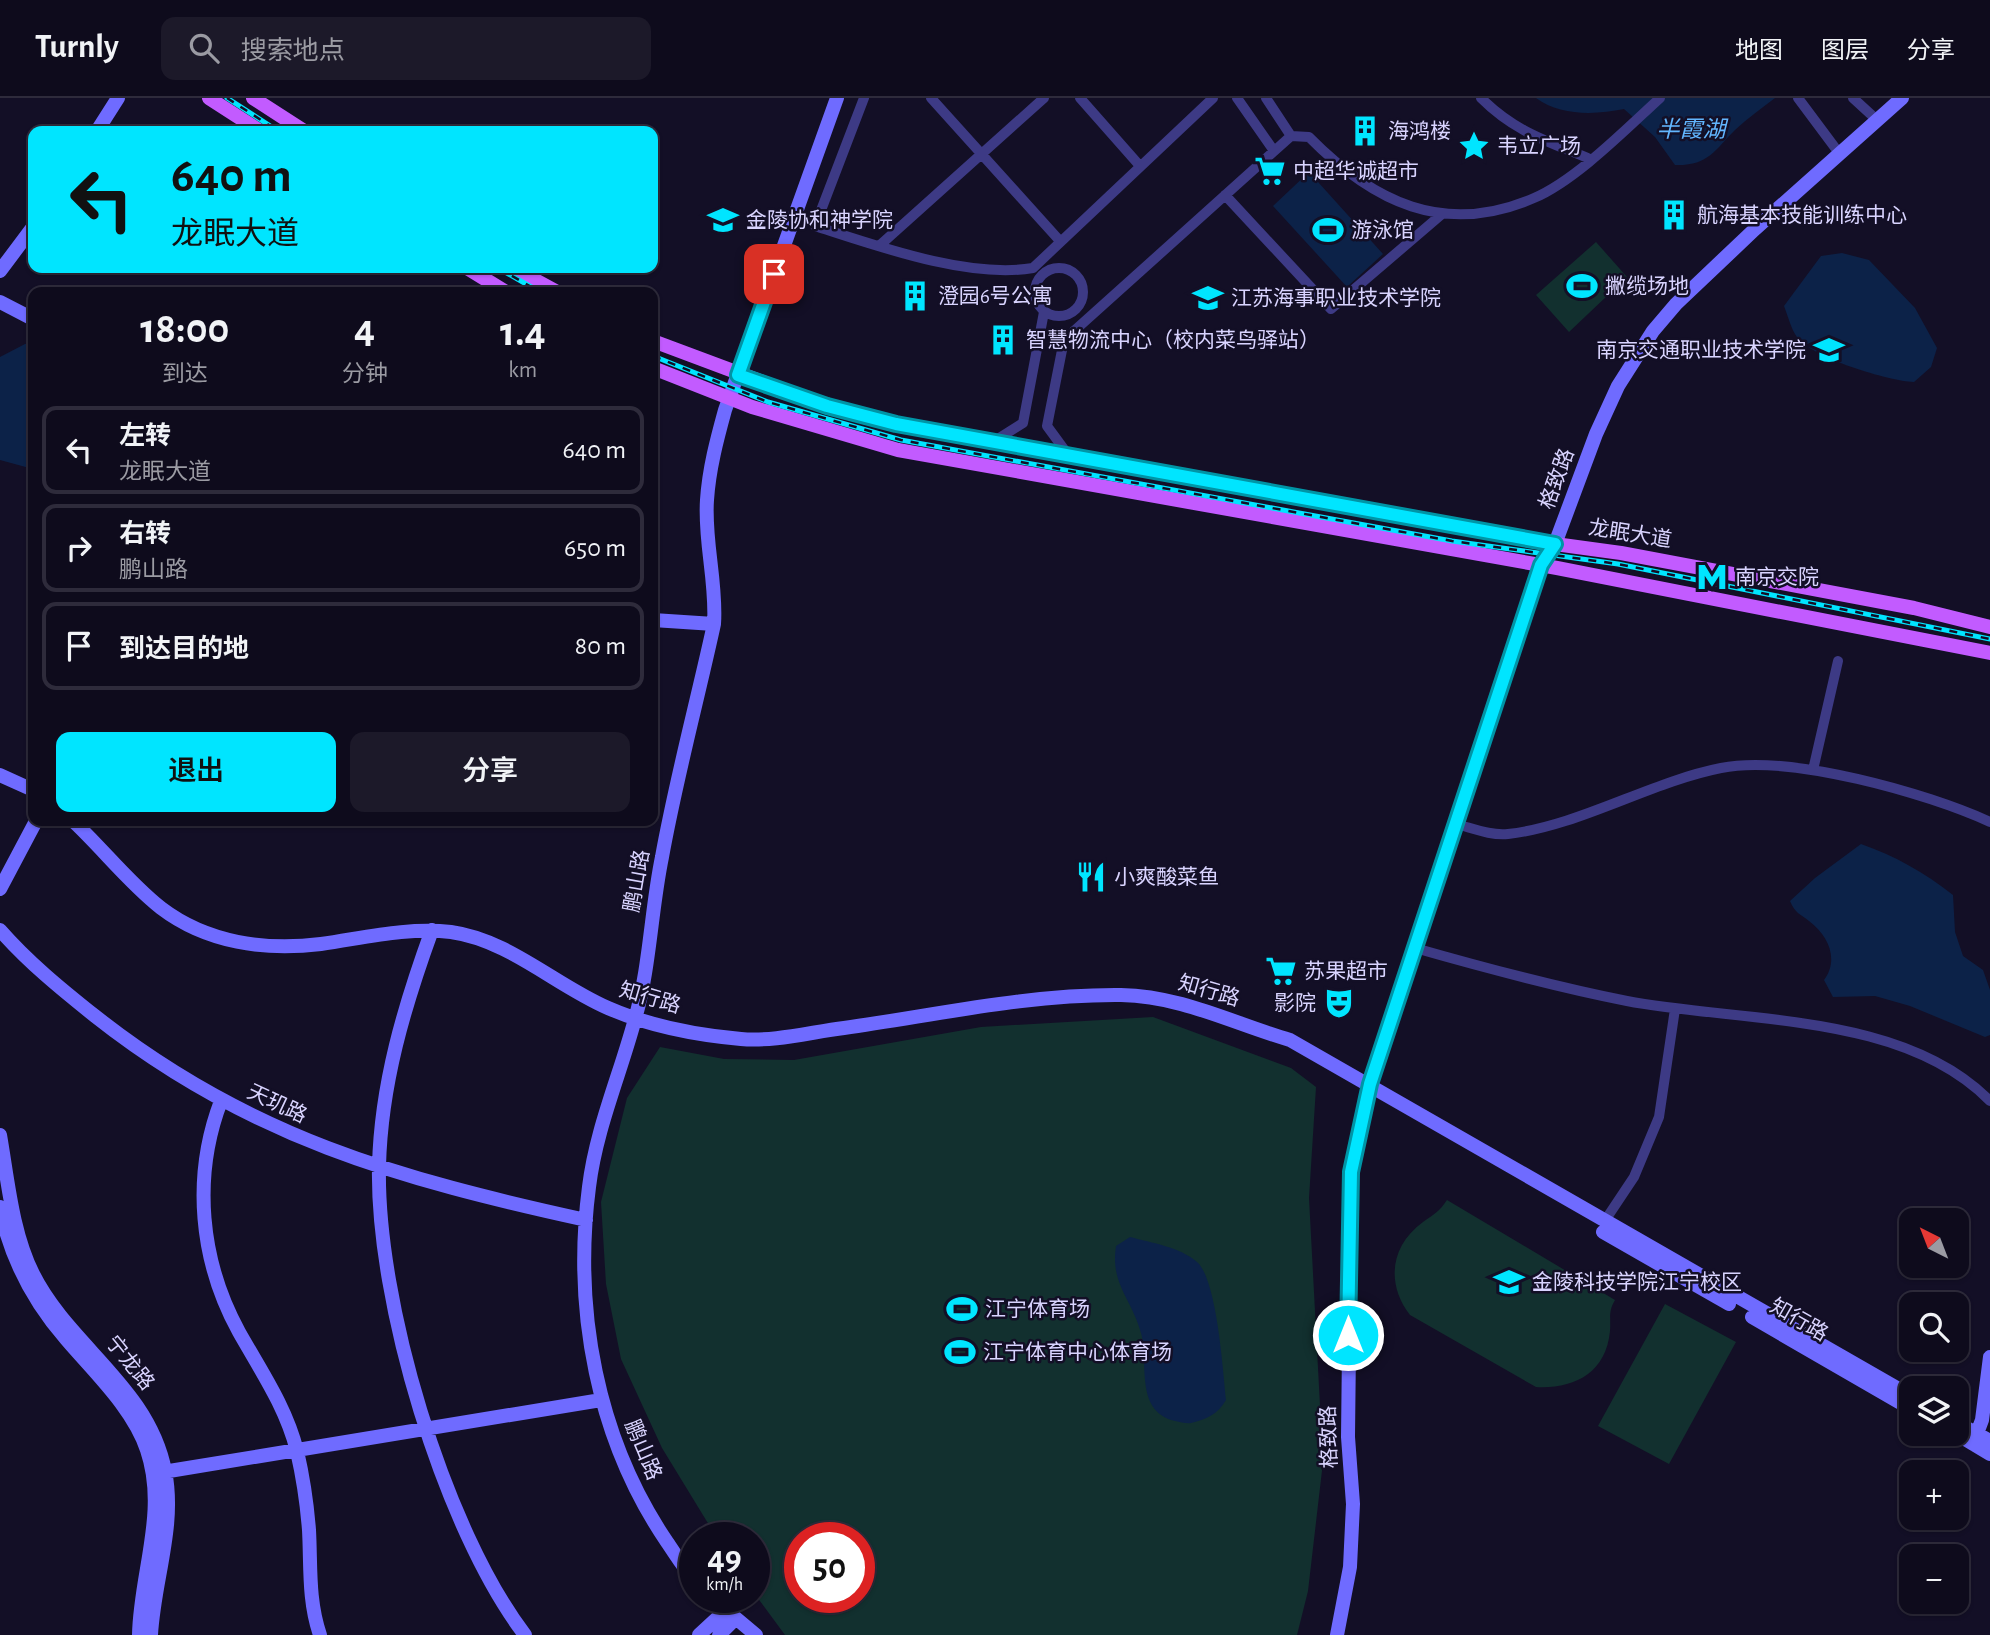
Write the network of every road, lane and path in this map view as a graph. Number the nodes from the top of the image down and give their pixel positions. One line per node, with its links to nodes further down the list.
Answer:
1 (118, 98): 18 (street)
2 (209, 98): 19 (main road)
3 (253, 98): 20 (main road)
4 (837, 98): 46 (street, 鹏山路)
5 (864, 98): 31 (street)
6 (931, 98): 24 (street)
7 (1044, 98): 24 (street)
8 (1080, 98): 26 (street)
9 (1213, 98): 26 (street)
10 (1237, 98): 22 (street)
11 (1266, 98): 21 (street)
12 (1481, 98): 25 (street)
13 (1660, 98): 25 (street)
14 (1798, 98): 23 (street)
15 (1853, 98): 17 (street)
16 (1902, 98): 17 (street, 格致路)
17 (1877, 120): 23 (street, 格致路)
18 (100, 126)
19 (252, 126)
20 (296, 126)
21 (1291, 136): 22 (street); 28 (street)
22 (1273, 151): 27 (street)
23 (1839, 153): 50 (street, 格致路)
24 (981, 154): 30 (street); 31 (street)
25 (1590, 159): 28 (street)
26 (1140, 166): 30 (street)
27 (1225, 195): 28 (street); 43 (street)
28 (1442, 215)
29 (28, 232): 32 (street)
30 (1060, 241): 34 (street)
31 (878, 246): 34 (street)
32 (5, 253): 33 (street)
33 (0, 271)
34 (1037, 272): 40 (street); 41 (street)
35 (475, 273): 37 (main road)
36 (522, 273): 38 (main road)
37 (498, 287)
38 (548, 287)
39 (0, 302): 42 (street)
40 (1075, 311): 41 (street); 43 (street)
41 (1044, 312): 48 (street)
42 (28, 316)
43 (1085, 321): 49 (street)
44 (658, 343): 46 (main road, 龙眠大道)
45 (658, 370): 47 (main road)
46 (738, 375): 47 (street, 鹏山路); 48 (main road, 龙眠大道)
47 (729, 399): 51 (main road); 53 (street, 鹏山路)
48 (993, 442): 49 (main road, 龙眠大道)
49 (1069, 456): 50 (main road, 龙眠大道)
50 (1555, 544): 51 (street, 格致路); 54 (main road, 龙眠大道)
51 (1541, 565): 55 (main road); 61 (street, 格致路)
52 (658, 620): 53 (street)
53 (714, 624): 69 (street, 鹏山路)
54 (1990, 627)
55 (1990, 653)
56 (1838, 661): 57 (street)
57 (1813, 770): 60 (street); 61 (street)
58 (0, 775): 59 (street)
59 (28, 788)
60 (1990, 822)
61 (1456, 824): 67 (street, 格致路)
62 (33, 826): 64 (street)
63 (78, 826): 66 (street, 知行路)
64 (0, 889)
65 (0, 930): 71 (street, 天玑路)
66 (432, 930): 69 (street, 知行路); 74 (street)
67 (1415, 948): 68 (street); 70 (street, 格致路)
68 (1675, 1009): 72 (street); 77 (street)
69 (635, 1018): 70 (street, 知行路); 76 (street, 鹏山路)
70 (1369, 1090): 77 (street, 知行路); 81 (street, 知行路); 96 (street, 格致路)
71 (221, 1101): 74 (street, 天玑路); 84 (street)
72 (1990, 1101)
73 (0, 1135): 86 (street, 宁龙路)
74 (379, 1167): 76 (street, 天玑路); 82 (street)
75 (0, 1207): 86 (street, 宁龙路)
76 (586, 1220): 80 (street, 鹏山路)
77 (1604, 1222): 79 (street, 知行路)
78 (1990, 1357): 83 (street)
79 (1899, 1389)
80 (601, 1400): 82 (street); 87 (street, 鹏山路)
81 (1899, 1402)
82 (427, 1428): 84 (street); 92 (street)
83 (1981, 1440): 85 (street)
84 (296, 1450): 86 (street); 91 (street)
85 (1990, 1454)
86 (159, 1472): 89 (street, 宁龙路); 90 (street, 宁龙路)
87 (679, 1558)
88 (730, 1615): 93 (street); 94 (street); 95 (street)
89 (139, 1635)
90 (151, 1635)
91 (320, 1635)
92 (525, 1635)
93 (699, 1635)
94 (719, 1635)
95 (756, 1635)
96 (1337, 1635)

